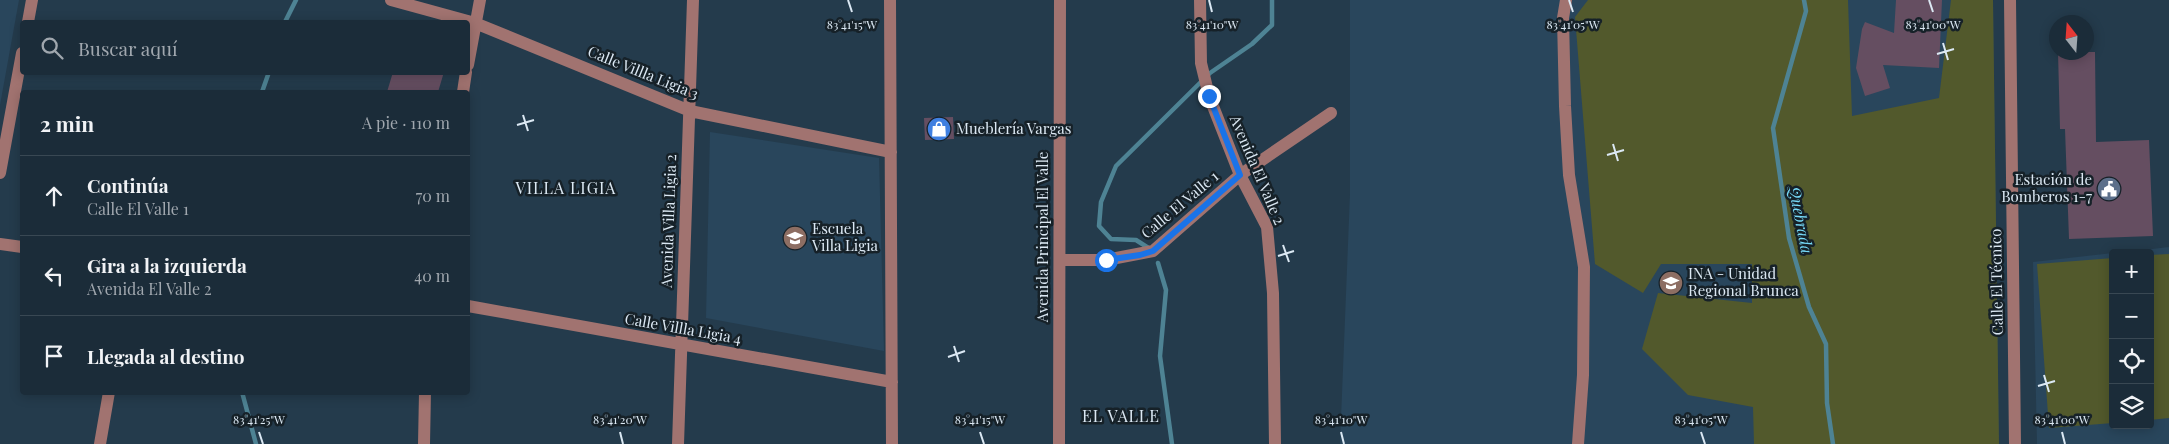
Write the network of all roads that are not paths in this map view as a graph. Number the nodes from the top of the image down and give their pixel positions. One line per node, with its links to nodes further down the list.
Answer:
1 (32, 0): 10 (street)
2 (391, 0): 11 (street, Calle Villla Ligia 3)
3 (480, 0): 13 (street)
4 (693, 0): 18 (street, Avenida Villa Ligia 2)
5 (890, 0): 20 (street)
6 (1060, 0): 25 (street, Avenida Principal El Valle)
7 (1200, 0): 22 (street, Avenida El Valle 2)
8 (1566, 0): 37 (street)
9 (2010, 0): 38 (street, Calle El Técnico)
10 (28, 20)
11 (464, 20)
12 (470, 22): 13 (street, Calle Villla Ligia 3)
13 (475, 23): 14 (street); 18 (street, Calle Villla Ligia 3)
14 (470, 53)
15 (20, 64): 21 (street)
16 (466, 75): 17 (street)
17 (463, 90)
18 (690, 111): 20 (street, Calle Villla Ligia 3); 27 (street, Avenida Villa Ligia 2)
19 (1331, 113): 22 (street, Calle El Valle 1)
20 (891, 152): 28 (street)
21 (0, 173)
22 (1240, 175): 25 (street, Calle El Valle 1); 36 (street, Avenida El Valle 2)
23 (0, 244): 24 (street)
24 (20, 247)
25 (1060, 260): 35 (street, Avenida Principal El Valle)
26 (470, 306): 27 (street, Calle Villla Ligia 4)
27 (680, 345): 28 (street, Calle Villla Ligia 4); 33 (street, Avenida Villa Ligia 2)
28 (892, 382): 34 (street)
29 (108, 395): 31 (street)
30 (425, 395): 32 (street)
31 (100, 444)
32 (424, 444)
33 (678, 444)
34 (892, 444)
35 (1059, 444)
36 (1275, 444)
37 (1578, 444)
38 (2015, 444)

